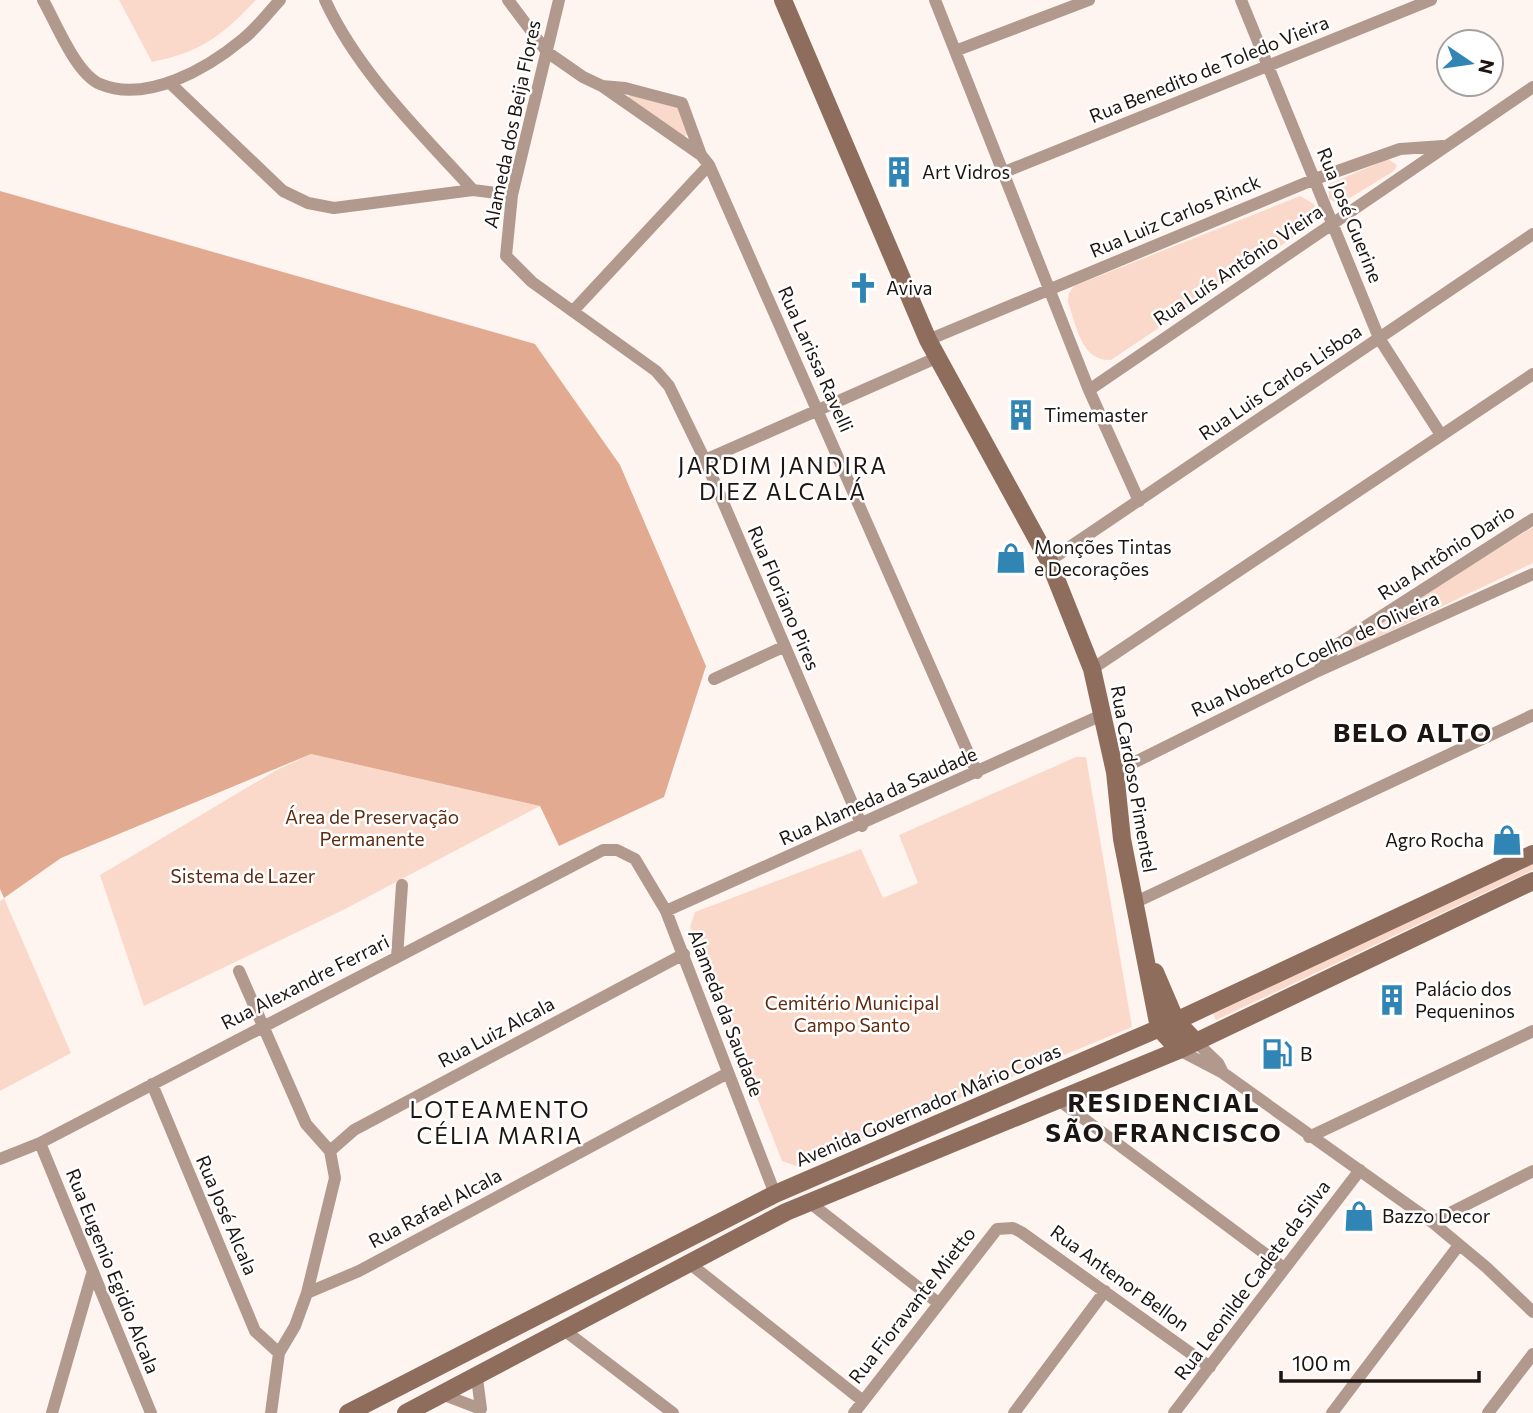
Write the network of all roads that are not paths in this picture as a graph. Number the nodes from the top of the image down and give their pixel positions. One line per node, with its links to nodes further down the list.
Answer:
1 (43, 0): 14 (street)
2 (280, 0): 14 (street)
3 (325, 0): 21 (street)
4 (508, 0): 12 (street)
5 (559, 0): 12 (street, Alameda dos Beija Flores)
6 (783, 0): 29 (main road, Rua Cardoso Pimentel)
7 (935, 0): 11 (street)
8 (1089, 0): 11 (street)
9 (1241, 0): 13 (street, Rua José Guerine)
10 (1431, 0): 13 (street, Rua Benedito de Toledo Vieira)
11 (955, 51): 19 (street)
12 (547, 52): 15 (street); 22 (street, Alameda dos Beija Flores)
13 (1268, 66): 19 (street, Rua Benedito de Toledo Vieira); 20 (street, Rua José Guerine)
14 (171, 84): 21 (street)
15 (602, 86): 18 (street); 18 (street, Rua Larissa Ravelli)
16 (1533, 87): 17 (street, Rua Luís Antônio Vieira)
17 (1443, 146): 20 (street, Rua Luiz Carlos Rinck); 23 (street, Rua Luís Antônio Vieira)
18 (705, 160): 27 (street); 33 (street, Rua Larissa Ravelli)
19 (1002, 173): 26 (street)
20 (1315, 178): 23 (street, Rua José Guerine); 26 (street, Rua Luiz Carlos Rinck)
21 (473, 190): 22 (street)
22 (512, 195): 25 (street, Alameda dos Beija Flores)
23 (1332, 225): 28 (street, Rua José Guerine); 32 (street, Rua Luís Antônio Vieira)
24 (1533, 233): 28 (street, Rua Luis Carlos Lisboa)
25 (506, 256): 27 (street, Rua Floriano Pires)
26 (1049, 289): 29 (street, Rua Luiz Carlos Rinck); 32 (street)
27 (573, 311): 35 (street, Rua Floriano Pires)
28 (1379, 338): 34 (street, Rua José Guerine); 36 (street, Rua Luis Carlos Lisboa)
29 (928, 340): 30 (main road, Rua Cardoso Pimentel)
30 (936, 358): 33 (street); 38 (main road, Rua Cardoso Pimentel)
31 (1533, 374): 34 (street)
32 (1089, 390): 36 (street)
33 (818, 411): 35 (street); 47 (street, Rua Larissa Ravelli)
34 (1441, 435): 41 (street)
35 (705, 460): 40 (street, Rua Floriano Pires)
36 (1139, 501): 38 (street, Rua Luis Carlos Lisboa)
37 (1533, 519): 42 (street, Rua Antônio Dario)
38 (1049, 561): 41 (main road, Rua Cardoso Pimentel)
39 (1533, 574): 42 (street, Rua Noberto Coelho de Oliveira)
40 (783, 647): 43 (street); 48 (street, Rua Floriano Pires)
41 (1092, 669): 44 (main road, Rua Cardoso Pimentel)
42 (1318, 671): 46 (street, Rua Noberto Coelho de Oliveira)
43 (714, 679)
44 (1104, 714): 46 (main road, Rua Cardoso Pimentel); 47 (street, Rua Alameda da Saudade)
45 (1533, 715): 53 (street)
46 (1115, 772): 53 (main road, Rua Cardoso Pimentel)
47 (977, 773): 48 (street, Rua Alameda da Saudade)
48 (862, 826): 54 (street, Rua Alameda da Saudade)
49 (628, 853): 54 (street, Alameda da Saudade); 56 (street, Rua Alexandre Ferrari)
50 (1533, 854): 59 (main road, Avenida Governador Mário Covas)
51 (1533, 881): 63 (main road)
52 (402, 885): 56 (street)
53 (1136, 902): 57 (main road, Rua Cardoso Pimentel)
54 (666, 911): 55 (street, Alameda da Saudade)
55 (684, 954): 64 (street, Alameda da Saudade); 69 (street, Rua Luiz Alcala)
56 (397, 957): 60 (street, Rua Alexandre Ferrari)
57 (1146, 961): 59 (main road, Rua Cardoso Pimentel); 61 (main road, Rua Cardoso Pimentel)
58 (239, 971): 60 (street)
59 (1176, 1021): 61 (main road, Avenida Governador Mário Covas); 63 (main road, Rua Cardoso Pimentel)
60 (262, 1025): 65 (street, Rua Alexandre Ferrari); 69 (street)
61 (1158, 1028): 63 (main road, Rua Cardoso Pimentel); 73 (main road, Avenida Governador Mário Covas)
62 (1533, 1031): 67 (street)
63 (1187, 1046): 66 (main road); 67 (street, Rua Cardoso Pimentel)
64 (728, 1073): 73 (street, Alameda da Saudade); 82 (street, Rua Rafael Alcala)
65 (152, 1084): 68 (street, Rua Alexandre Ferrari); 86 (street, Rua José Alcala)
66 (1060, 1101): 74 (main road); 79 (street)
67 (1309, 1137): 71 (street, Rua Cardoso Pimentel)
68 (40, 1143): 70 (street, Rua Alexandre Ferrari); 80 (street, Rua Eugenio Egidio Alcala)
69 (330, 1151): 82 (street)
70 (0, 1159)
71 (1360, 1170): 75 (street, Rua Cardoso Pimentel); 79 (street, Rua Leonilde Cadete da Silva)
72 (1533, 1171): 75 (street)
73 (775, 1194): 96 (main road, Avenida Governador Mário Covas)
74 (809, 1202): 78 (main road); 83 (street)
75 (1432, 1222): 77 (street, Rua Cardoso Pimentel)
76 (1005, 1227): 81 (street, Rua Antenor Bellon); 83 (street, Rua Fioravante Mietto)
77 (1460, 1245): 84 (street, Rua Cardoso Pimentel); 102 (street)
78 (689, 1263): 85 (main road); 91 (street)
79 (1284, 1268): 88 (street, Rua Leonilde Cadete da Silva)
80 (92, 1275): 93 (street); 94 (street, Rua Eugenio Egidio Alcala)
81 (1105, 1290): 88 (street, Rua Antenor Bellon); 100 (street)
82 (307, 1293): 86 (street)
83 (937, 1302): 91 (street, Rua Fioravante Mietto)
84 (1533, 1312)
85 (564, 1330): 89 (main road); 98 (street)
86 (279, 1353): 95 (street)
87 (1533, 1353): 103 (street)
88 (1210, 1367): 101 (street, Rua Leonilde Cadete da Silva)
89 (477, 1378): 90 (main road); 92 (street)
90 (444, 1395): 92 (street); 97 (main road)
91 (863, 1401): 99 (street, Rua Fioravante Mietto)
92 (484, 1411)
93 (52, 1413)
94 (151, 1413)
95 (271, 1413)
96 (348, 1413)
97 (406, 1413)
98 (673, 1413)
99 (854, 1413)
100 (1014, 1413)
101 (1174, 1413)
102 (1332, 1413)
103 (1488, 1413)

